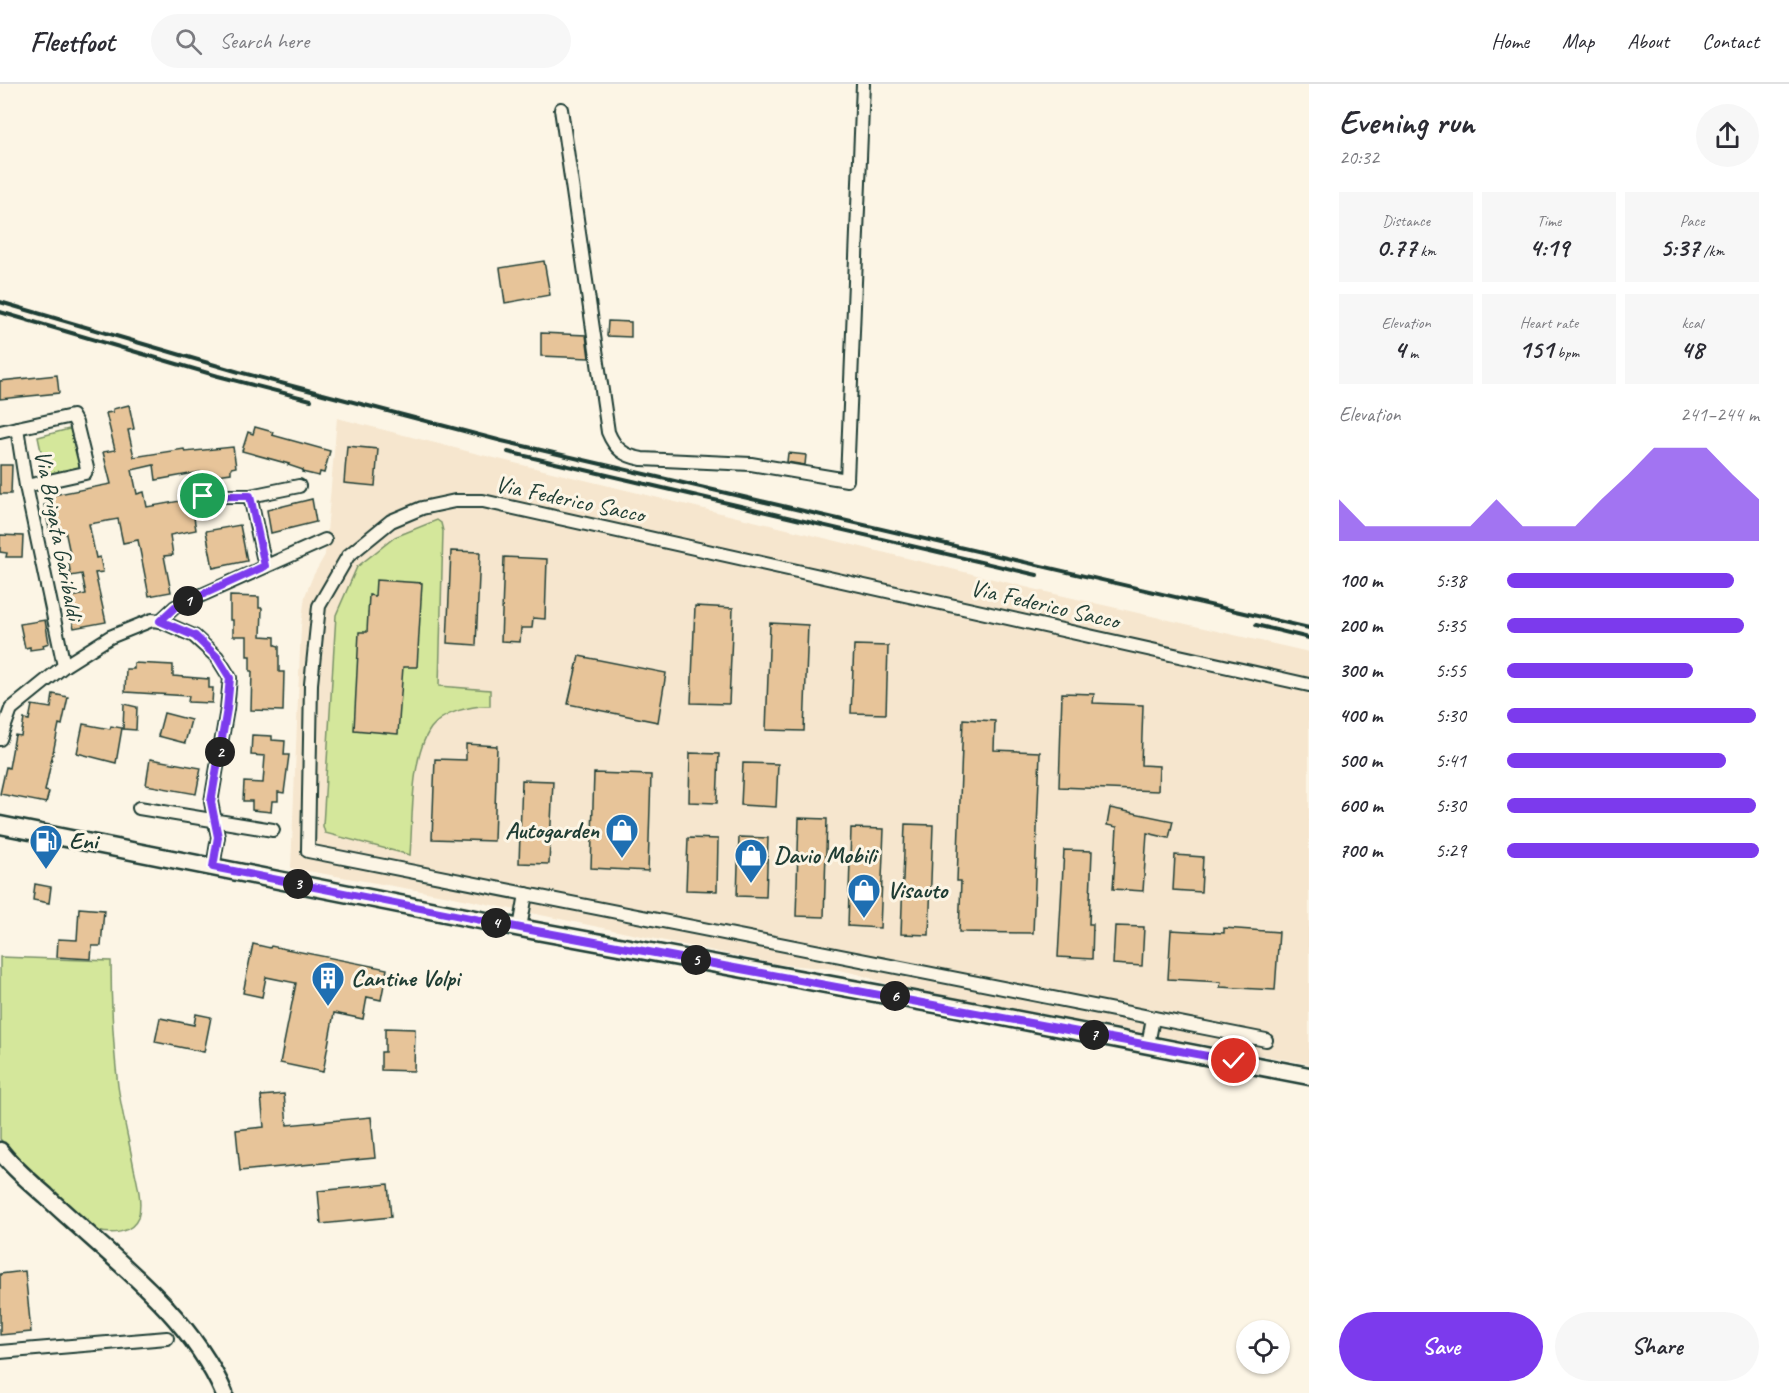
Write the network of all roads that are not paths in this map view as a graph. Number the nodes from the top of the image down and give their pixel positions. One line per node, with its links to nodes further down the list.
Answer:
1 (863, 84): 2 (street)
2 (561, 108)
3 (16, 428): 4 (street, Via Brigata Garibaldi); 5 (street, Via Brigata Garibaldi); 5 (street)
4 (0, 432)
5 (26, 486): 12 (street, Via Brigata Garibaldi)
6 (299, 486): 8 (street)
7 (203, 496): 8 (street)
8 (250, 496): 10 (street)
9 (325, 540): 10 (street)
10 (265, 566): 11 (street)
11 (160, 621): 12 (street); 16 (street)
12 (64, 666): 14 (street)
13 (1309, 685): 20 (street, Via Federico Sacco)
14 (0, 740)
15 (139, 808): 16 (street)
16 (215, 822): 18 (street); 19 (street)
17 (0, 825): 19 (main road)
18 (273, 830)
19 (213, 867): 21 (main road)
20 (526, 894): 21 (street); 22 (street, Via Federico Sacco)
21 (520, 928): 24 (main road)
22 (1153, 1018): 23 (street, Via Federico Sacco); 24 (street)
23 (1266, 1040)
24 (1148, 1046): 25 (main road)
25 (1309, 1076)
26 (0, 1151): 29 (main road)
27 (167, 1338): 28 (street)
28 (0, 1352)
29 (224, 1393)

